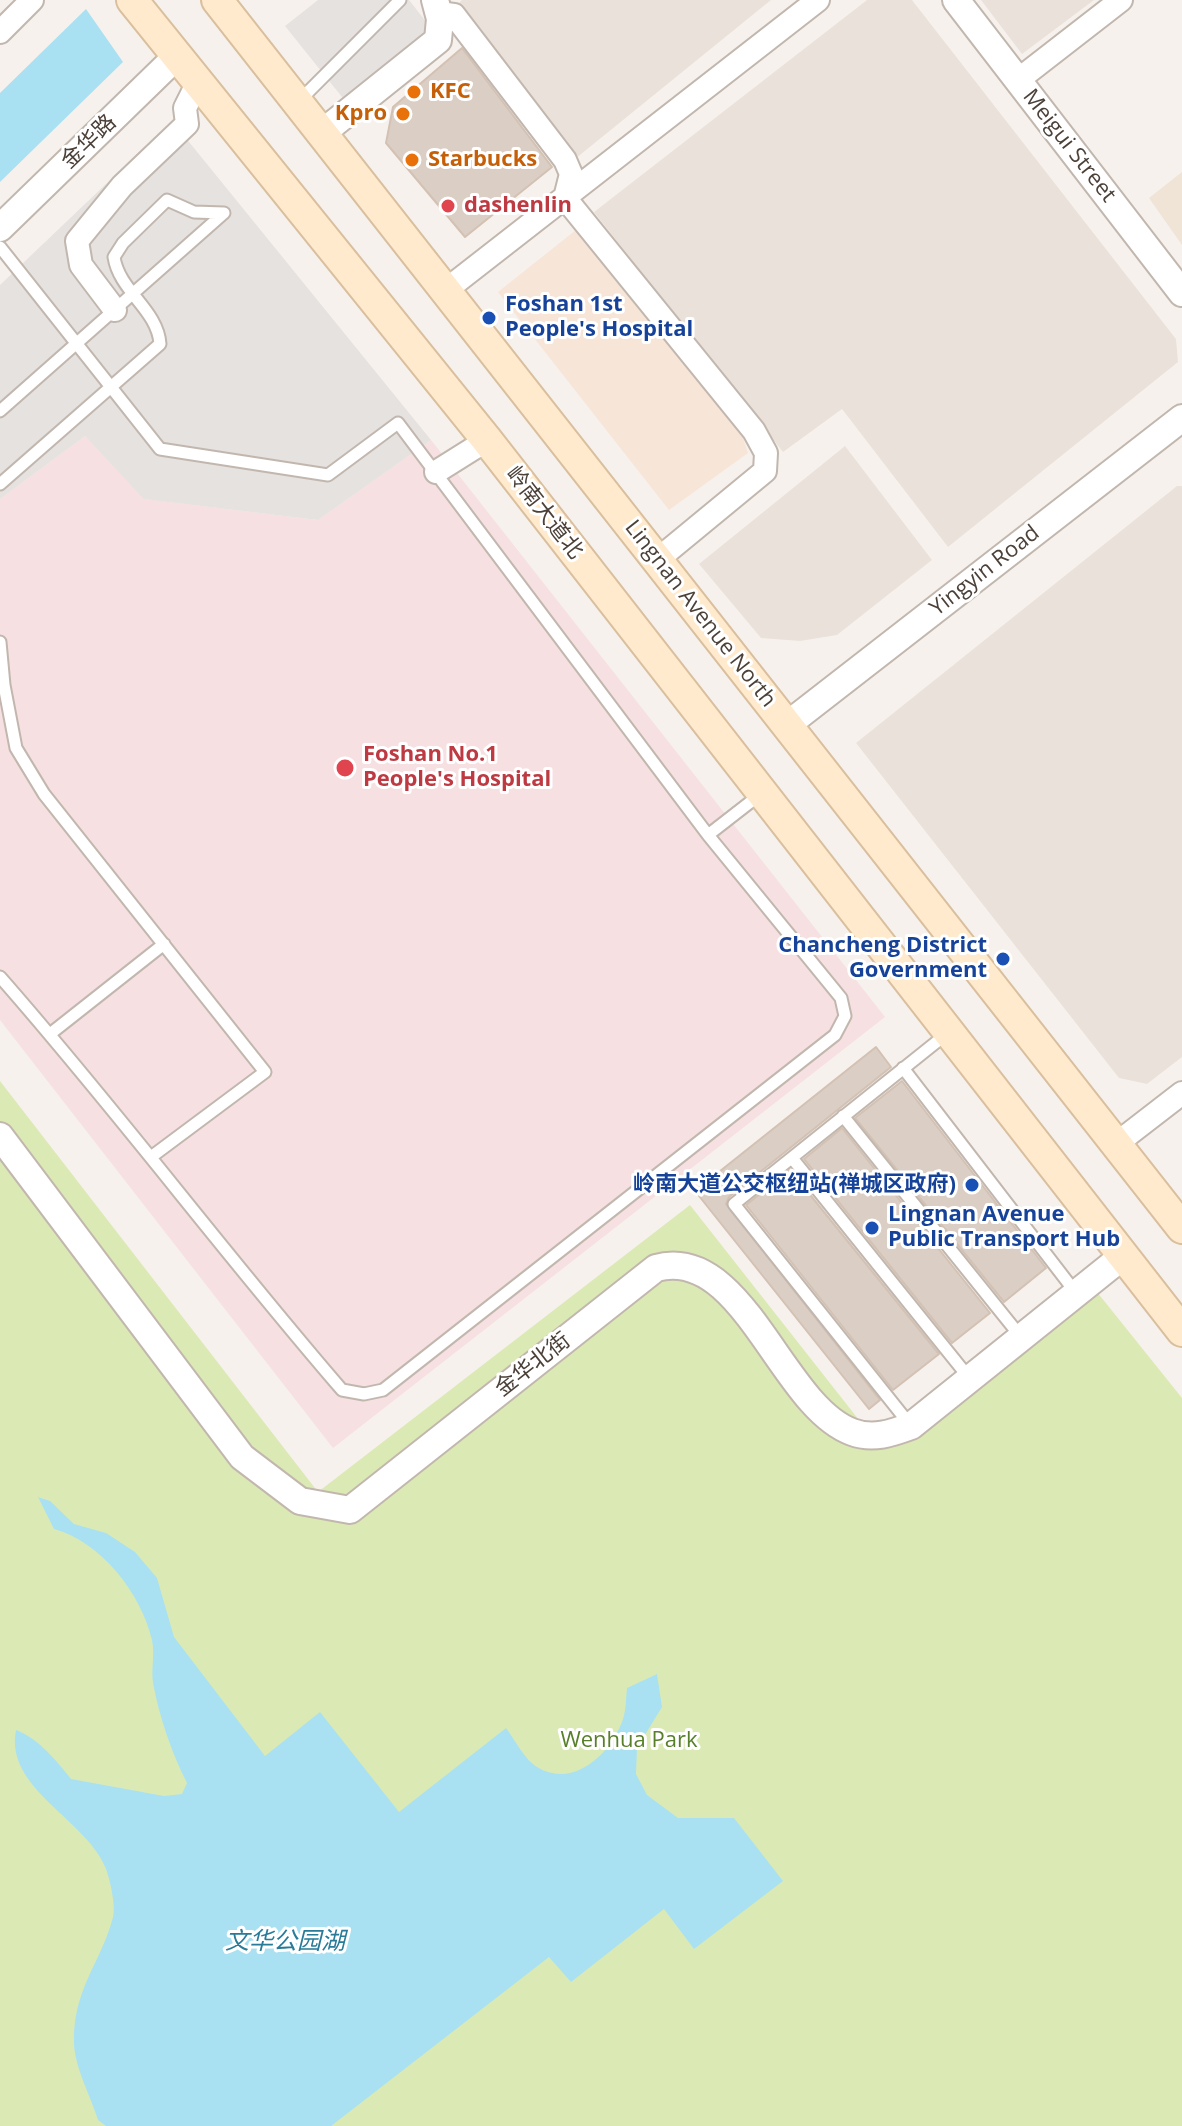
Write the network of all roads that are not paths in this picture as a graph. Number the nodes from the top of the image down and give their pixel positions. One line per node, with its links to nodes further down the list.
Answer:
1 (32, 0): 9 (street)
2 (132, 0): 10 (main road, 岭南大道北)
3 (217, 0): 13 (main road, Lingnan Avenue North)
4 (400, 0): 13 (lane)
5 (818, 0): 15 (street)
6 (956, 0): 12 (street, Meigui Street)
7 (1121, 0): 12 (street)
8 (437, 6): 14 (street); 15 (street)
9 (0, 32)
10 (178, 55): 11 (main road, 岭南大道北); 16 (street, 金华路)
11 (199, 80): 21 (street); 26 (main road, 岭南大道北)
12 (1018, 80): 19 (street, Meigui Street)
13 (298, 102): 14 (main road, Lingnan Avenue North)
14 (322, 133): 18 (main road, Lingnan Avenue North)
15 (565, 198): 18 (street); 29 (street)
16 (0, 228)
17 (0, 247): 22 (lane)
18 (446, 290): 29 (main road, Lingnan Avenue North)
19 (1182, 293)
20 (132, 295): 20 (lane); 21 (lane); 23 (lane)
21 (115, 310): 22 (lane)
22 (76, 344): 23 (lane); 24 (lane)
23 (111, 387): 27 (lane); 28 (lane)
24 (0, 411)
25 (1179, 427): 31 (street, Yingyin Road)
26 (487, 440): 27 (street); 32 (main road, 岭南大道北)
27 (436, 472): 33 (lane)
28 (0, 484)
29 (657, 560): 31 (main road, Lingnan Avenue North)
30 (0, 642): 34 (lane)
31 (787, 725): 42 (main road, Lingnan Avenue North)
32 (763, 793): 33 (lane); 36 (main road, 岭南大道北)
33 (708, 835): 43 (lane)
34 (164, 944): 37 (lane); 43 (lane)
35 (0, 977): 37 (lane)
36 (949, 1032): 38 (lane); 46 (main road, 岭南大道北)
37 (50, 1034): 43 (lane)
38 (903, 1068): 40 (lane); 47 (lane)
39 (1182, 1093): 42 (street)
40 (843, 1116): 44 (lane); 49 (lane)
41 (0, 1136): 51 (street, 金华北街)
42 (1116, 1144): 45 (main road, Lingnan Avenue North)
43 (151, 1157)
44 (792, 1158): 50 (lane); 51 (lane)
45 (1182, 1228)
46 (1123, 1256): 47 (street, 金华北街); 48 (main road)
47 (1077, 1294): 49 (street, 金华北街)
48 (1182, 1331)
49 (1022, 1338): 50 (street, 金华北街)
50 (970, 1379): 51 (street, 金华北街)
51 (911, 1426)

